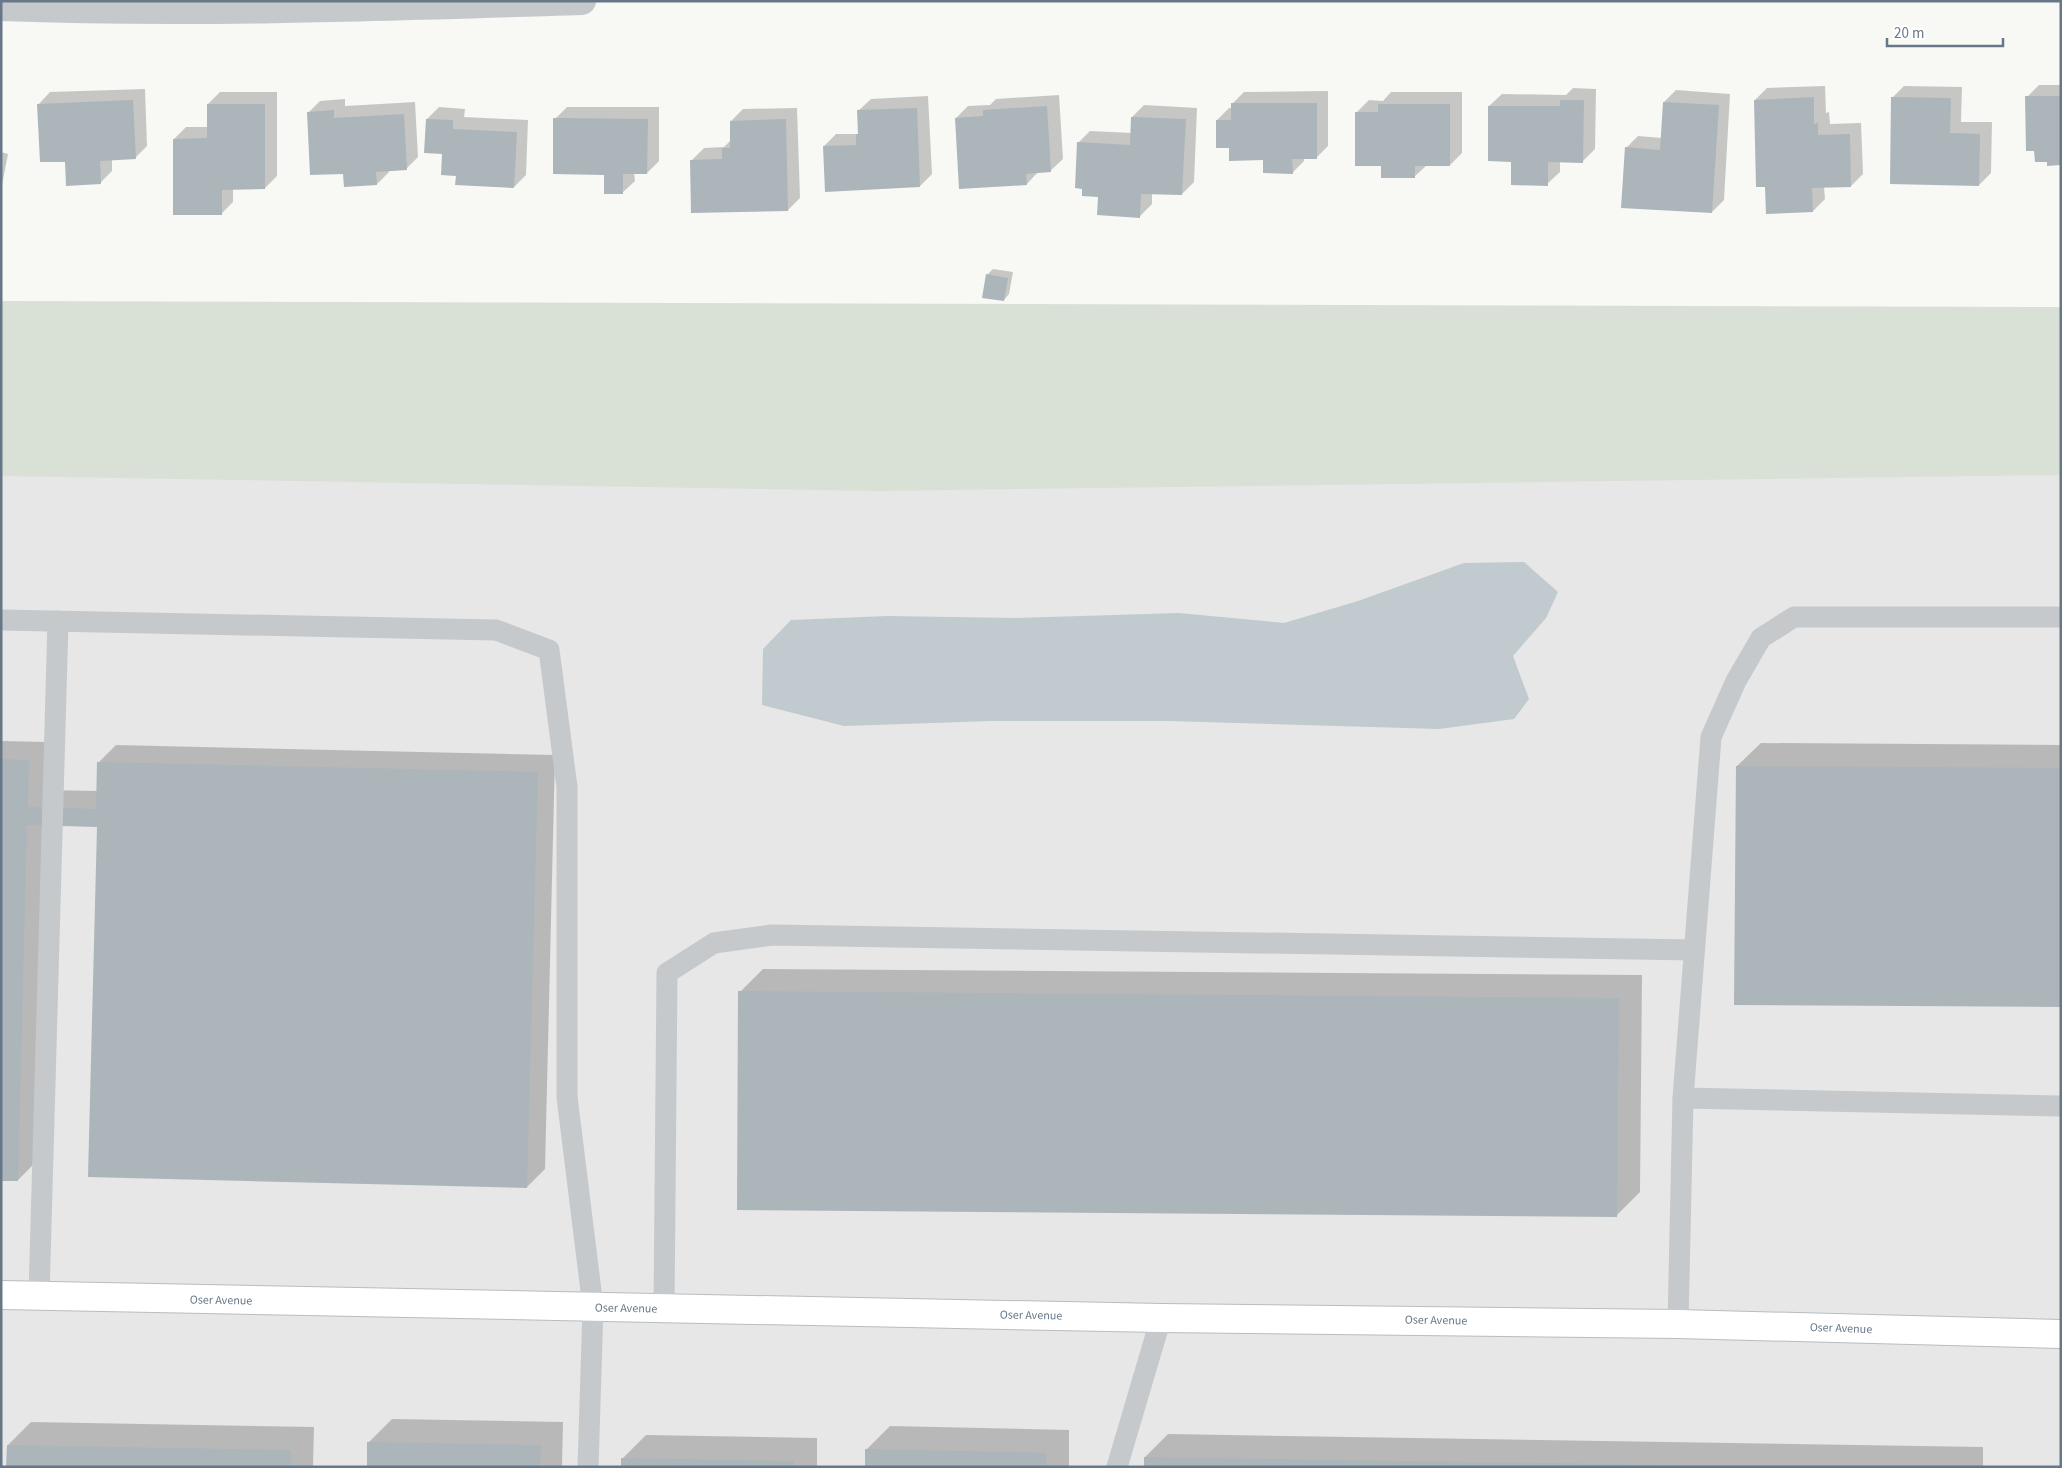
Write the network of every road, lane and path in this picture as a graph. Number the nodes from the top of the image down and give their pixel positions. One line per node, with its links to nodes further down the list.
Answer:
1 (582, 1): 2 (street)
2 (1, 7)
3 (2061, 617): 6 (lane)
4 (1, 620): 5 (lane)
5 (58, 622): 10 (lane); 11 (lane)
6 (1694, 950): 7 (lane); 12 (lane)
7 (1683, 1098): 8 (lane); 14 (lane)
8 (2061, 1106)
9 (1, 1295): 10 (street, Oser Avenue)
10 (39, 1296): 11 (street, Oser Avenue)
11 (593, 1307): 12 (street, Oser Avenue); 16 (lane)
12 (664, 1308): 13 (street, Oser Avenue)
13 (1161, 1318): 14 (street, Oser Avenue); 17 (lane)
14 (1678, 1324): 15 (street, Oser Avenue)
15 (2061, 1334)
16 (588, 1467)
17 (1117, 1467)

